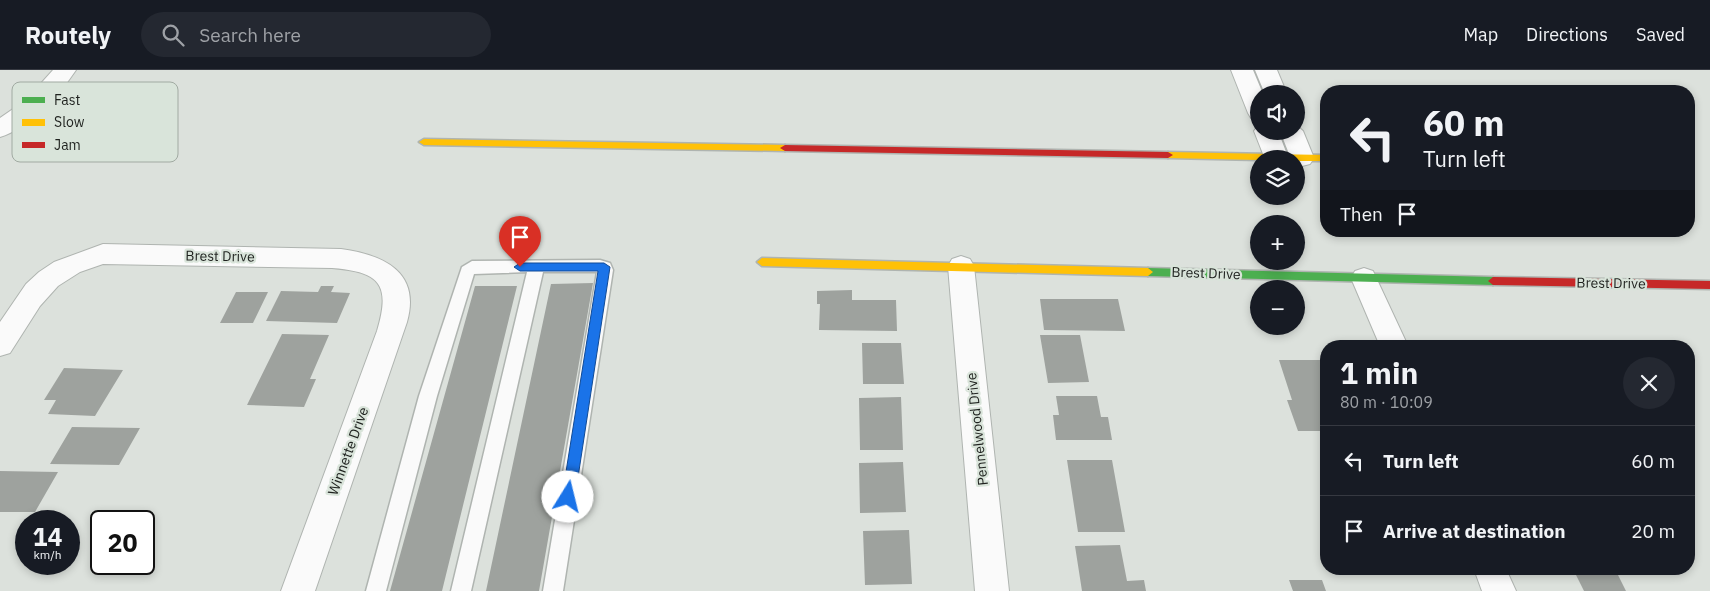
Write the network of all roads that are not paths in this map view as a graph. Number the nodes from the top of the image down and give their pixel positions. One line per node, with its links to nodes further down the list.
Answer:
1 (65, 70): 4 (street)
2 (1242, 70): 6 (street)
3 (1266, 70): 5 (street)
4 (54, 82)
5 (1272, 85)
6 (1250, 90)
7 (12, 121): 8 (street)
8 (0, 130)
9 (424, 142): 10 (street)
10 (1250, 157)
11 (1305, 158): 12 (street)
12 (1320, 158)
13 (762, 262): 14 (street, Brest Drive)
14 (961, 266): 16 (street, Brest Drive); 26 (street, Pennelwood Drive)
15 (536, 267): 23 (lane); 24 (lane); 25 (lane)
16 (1364, 278): 17 (street, Brest Drive); 19 (street)
17 (1710, 285)
18 (397, 310): 20 (street, Brest Drive); 22 (street, Winnette Drive)
19 (1391, 340)
20 (0, 345)
21 (1492, 575): 27 (street)
22 (298, 591)
23 (376, 591)
24 (461, 591)
25 (553, 591)
26 (992, 591)
27 (1499, 591)

